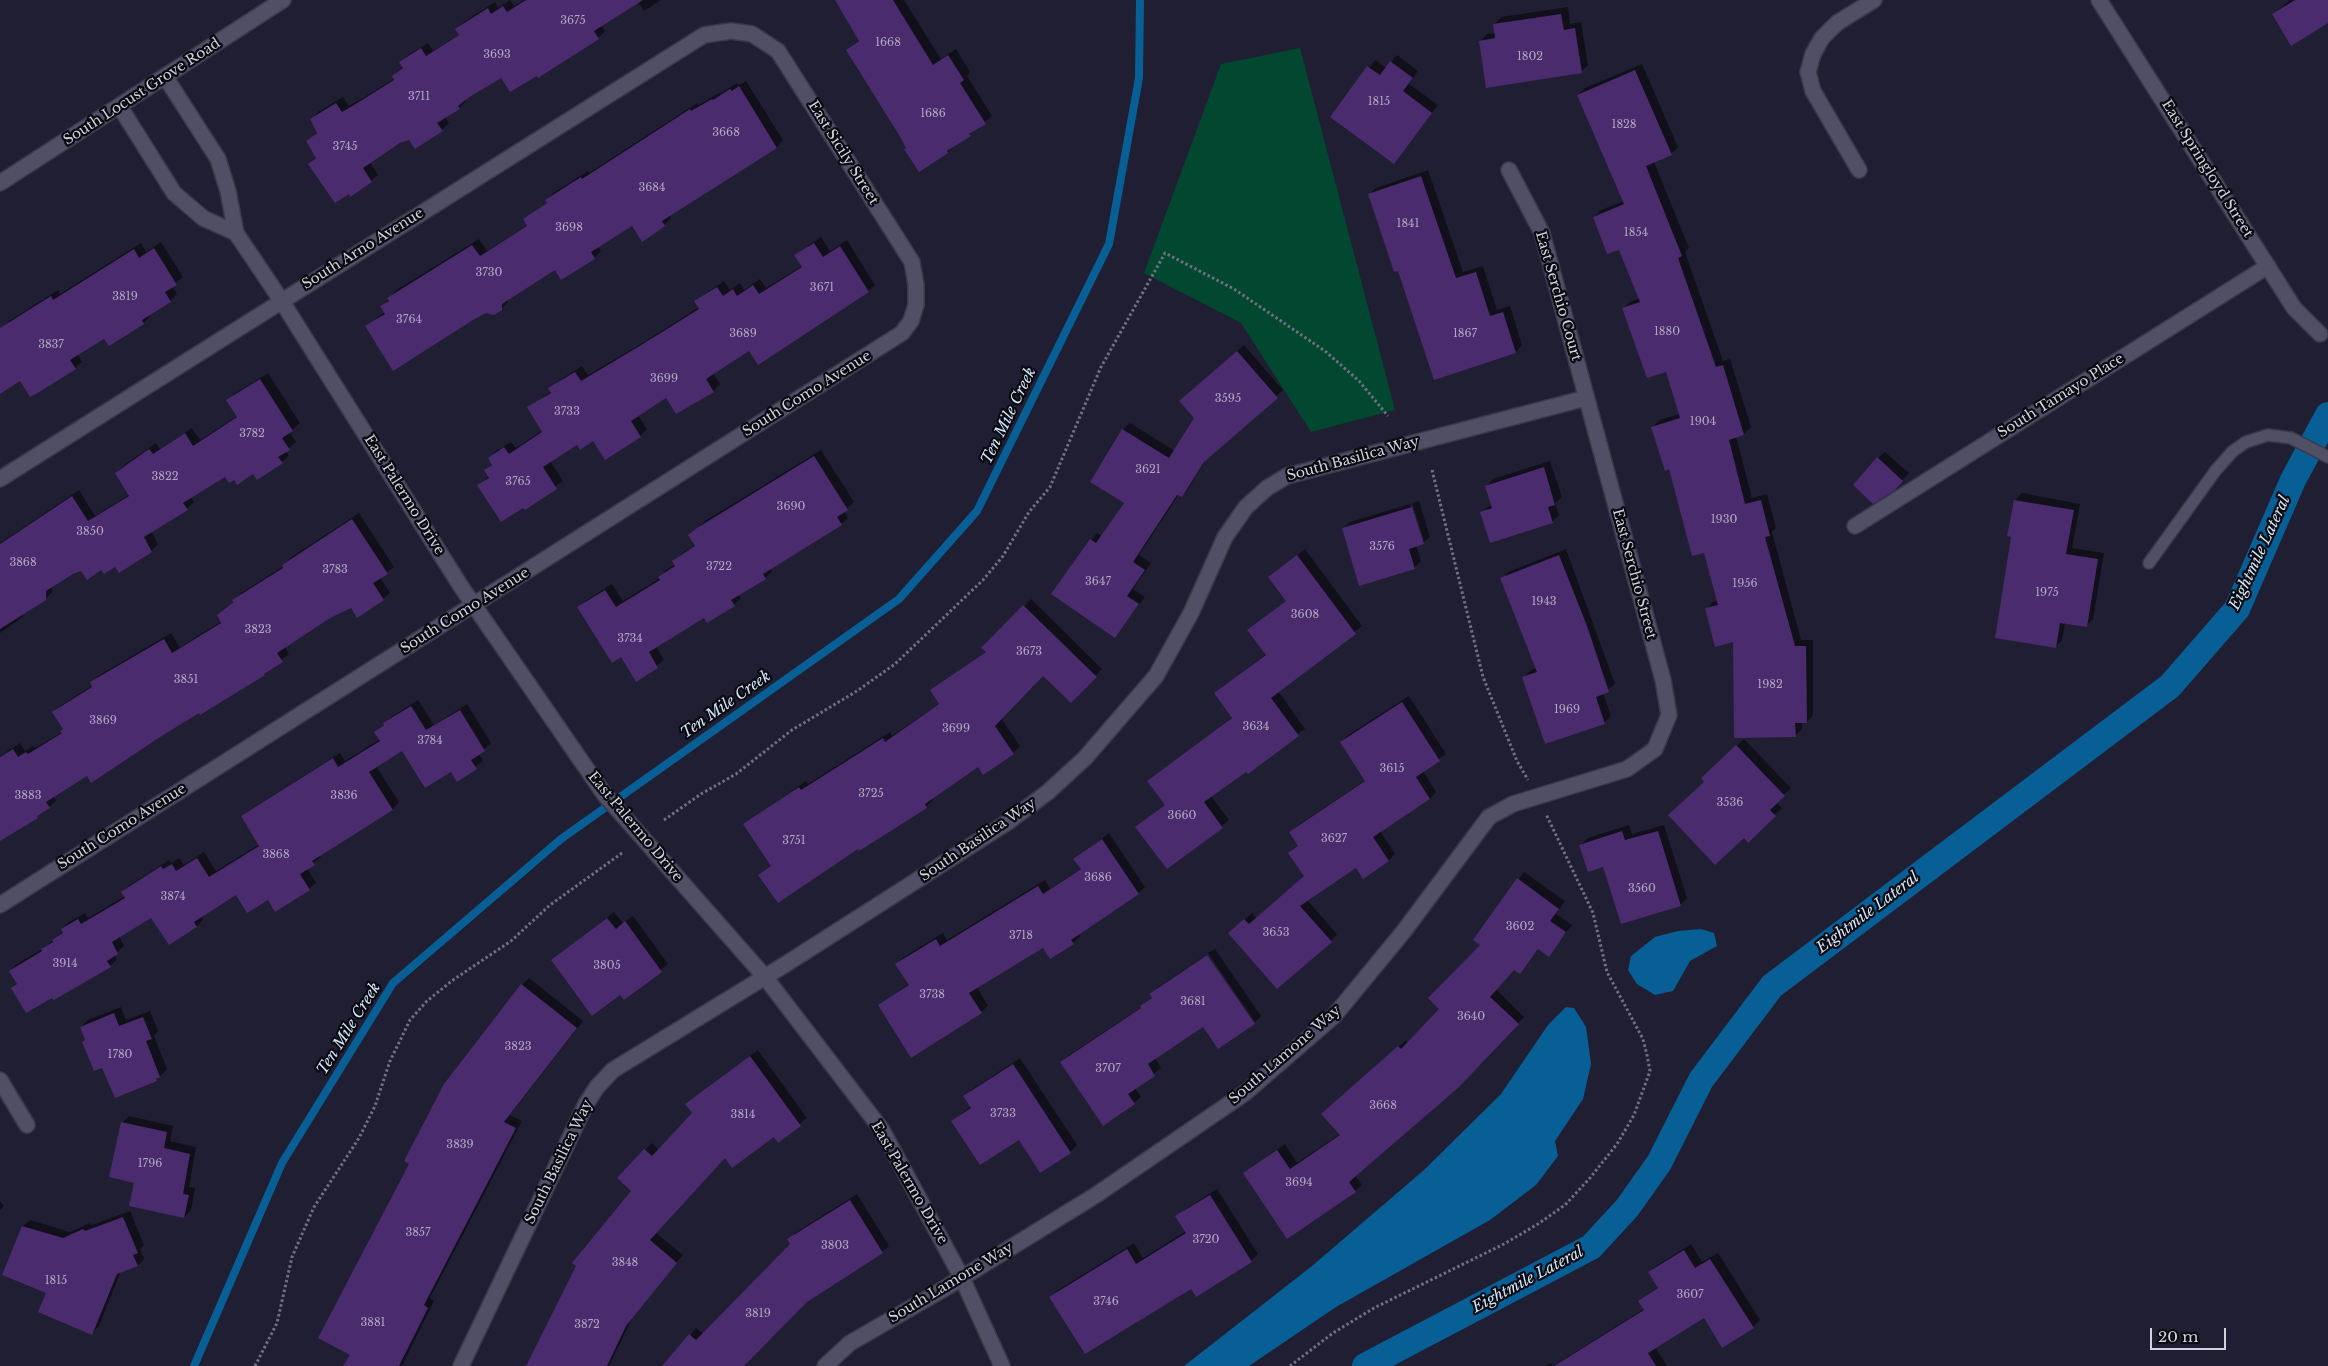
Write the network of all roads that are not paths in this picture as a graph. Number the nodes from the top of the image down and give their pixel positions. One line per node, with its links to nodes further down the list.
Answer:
1 (283, 0): 5 (street, South Locust Grove Road)
2 (1874, 0): 8 (street)
3 (2099, 0): 11 (street, East Springloyd Street)
4 (731, 31): 12 (street, South Arno Avenue); 13 (street, East Sicily Street)
5 (166, 78): 6 (street, South Locust Grove Road); 10 (street, East Palermo Drive)
6 (120, 107): 9 (street, South Locust Grove Road); 10 (street)
7 (1509, 170): 15 (street, East Serchio Court)
8 (1859, 170)
9 (0, 184)
10 (236, 233): 12 (street, East Palermo Drive)
11 (2268, 266): 14 (street, East Springloyd Street); 18 (street, South Tamayo Place)
12 (281, 300): 17 (street, South Arno Avenue); 20 (street, East Palermo Drive)
13 (916, 305): 20 (street, South Como Avenue)
14 (2320, 334)
15 (1586, 398): 21 (street, East Serchio Street); 23 (street, South Basilica Way)
16 (2328, 457): 19 (lane)
17 (0, 479)
18 (1855, 526)
19 (2149, 562)
20 (473, 605): 22 (street, South Como Avenue); 23 (street, East Palermo Drive)
21 (1656, 750): 26 (street, South Lamone Way)
22 (0, 905)
23 (765, 977): 26 (street, East Palermo Drive); 27 (street, South Basilica Way)
24 (0, 1080): 25 (street)
25 (27, 1126)
26 (962, 1278): 28 (street, South Lamone Way); 29 (street, East Palermo Drive)
27 (461, 1366)
28 (825, 1366)
29 (1002, 1366)

